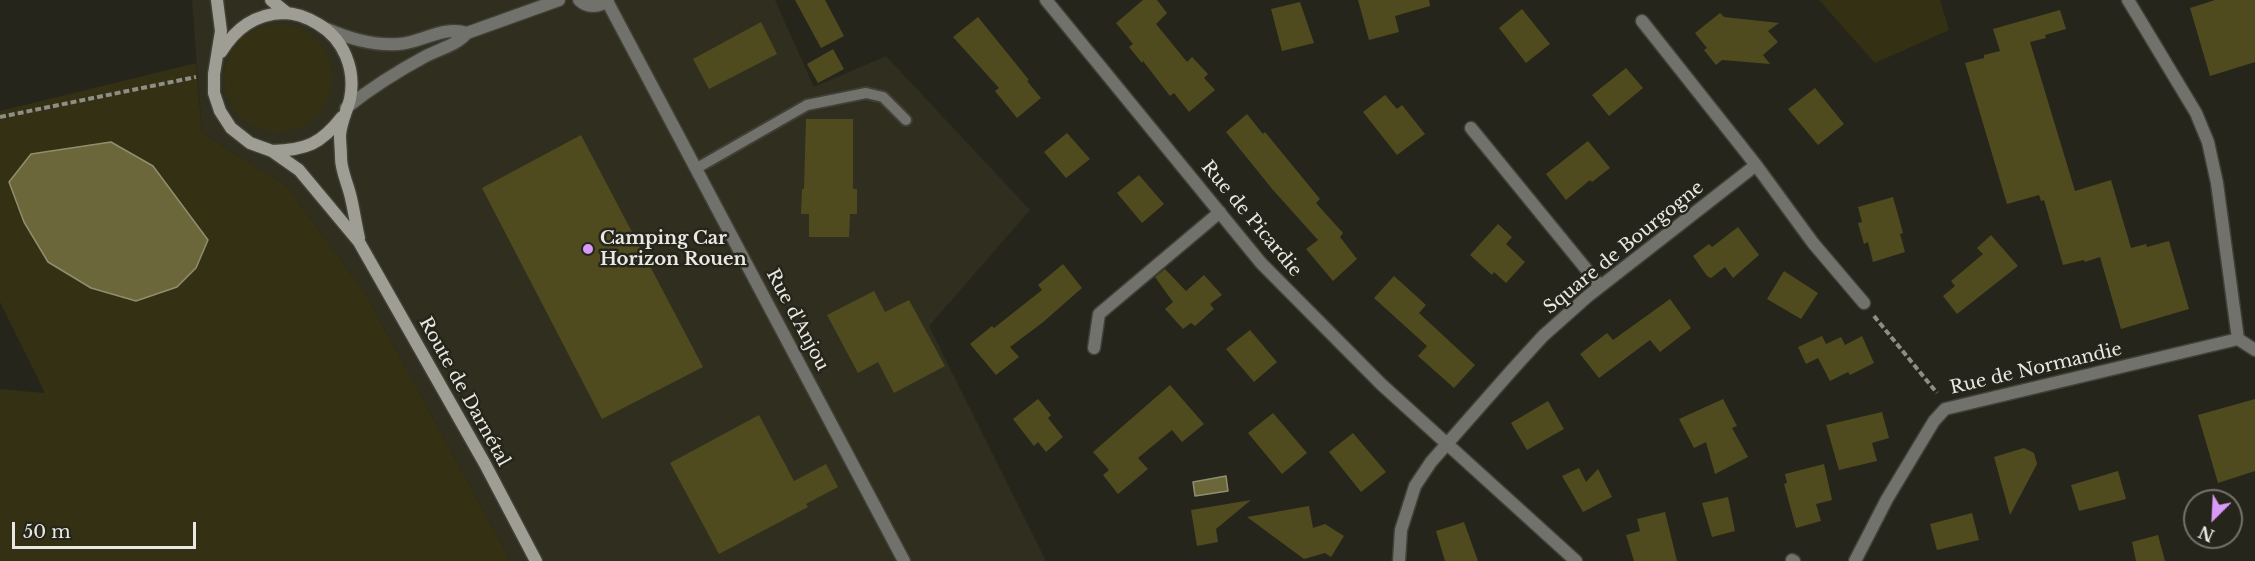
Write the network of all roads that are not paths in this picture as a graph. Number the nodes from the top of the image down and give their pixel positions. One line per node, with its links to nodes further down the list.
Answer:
1 (217, 0): 12 (main road)
2 (271, 0): 8 (main road)
3 (559, 0): 11 (street)
4 (579, 0): 5 (street)
5 (607, 0): 18 (street, Rue d'Anjou)
6 (1046, 0): 19 (street, Rue de Picardie)
7 (2128, 0): 23 (street)
8 (287, 13): 10 (main road); 12 (main road)
9 (1642, 21): 17 (street)
10 (327, 29): 11 (street); 13 (main road)
11 (467, 33): 13 (street)
12 (218, 56): 16 (main road)
13 (345, 112): 16 (main road); 20 (main road)
14 (906, 120): 18 (lane)
15 (1471, 128): 21 (street)
16 (272, 151): 20 (main road)
17 (1756, 165): 21 (street, Square de Bourgogne); 22 (street)
18 (697, 168): 28 (street, Rue d'Anjou)
19 (1220, 212): 24 (street); 26 (street, Rue de Picardie)
20 (359, 242): 27 (main road, Route de Darnétal)
21 (1600, 286): 26 (street, Square de Bourgogne)
22 (1864, 303)
23 (2238, 339): 25 (street); 31 (street, Rue de Normandie)
24 (1094, 348)
25 (2255, 350)
26 (1448, 445): 29 (street, Square de Bourgogne); 30 (street, Rue de Picardie)
27 (536, 561)
28 (904, 561)
29 (1399, 561)
30 (1576, 561)
31 (1855, 561)

